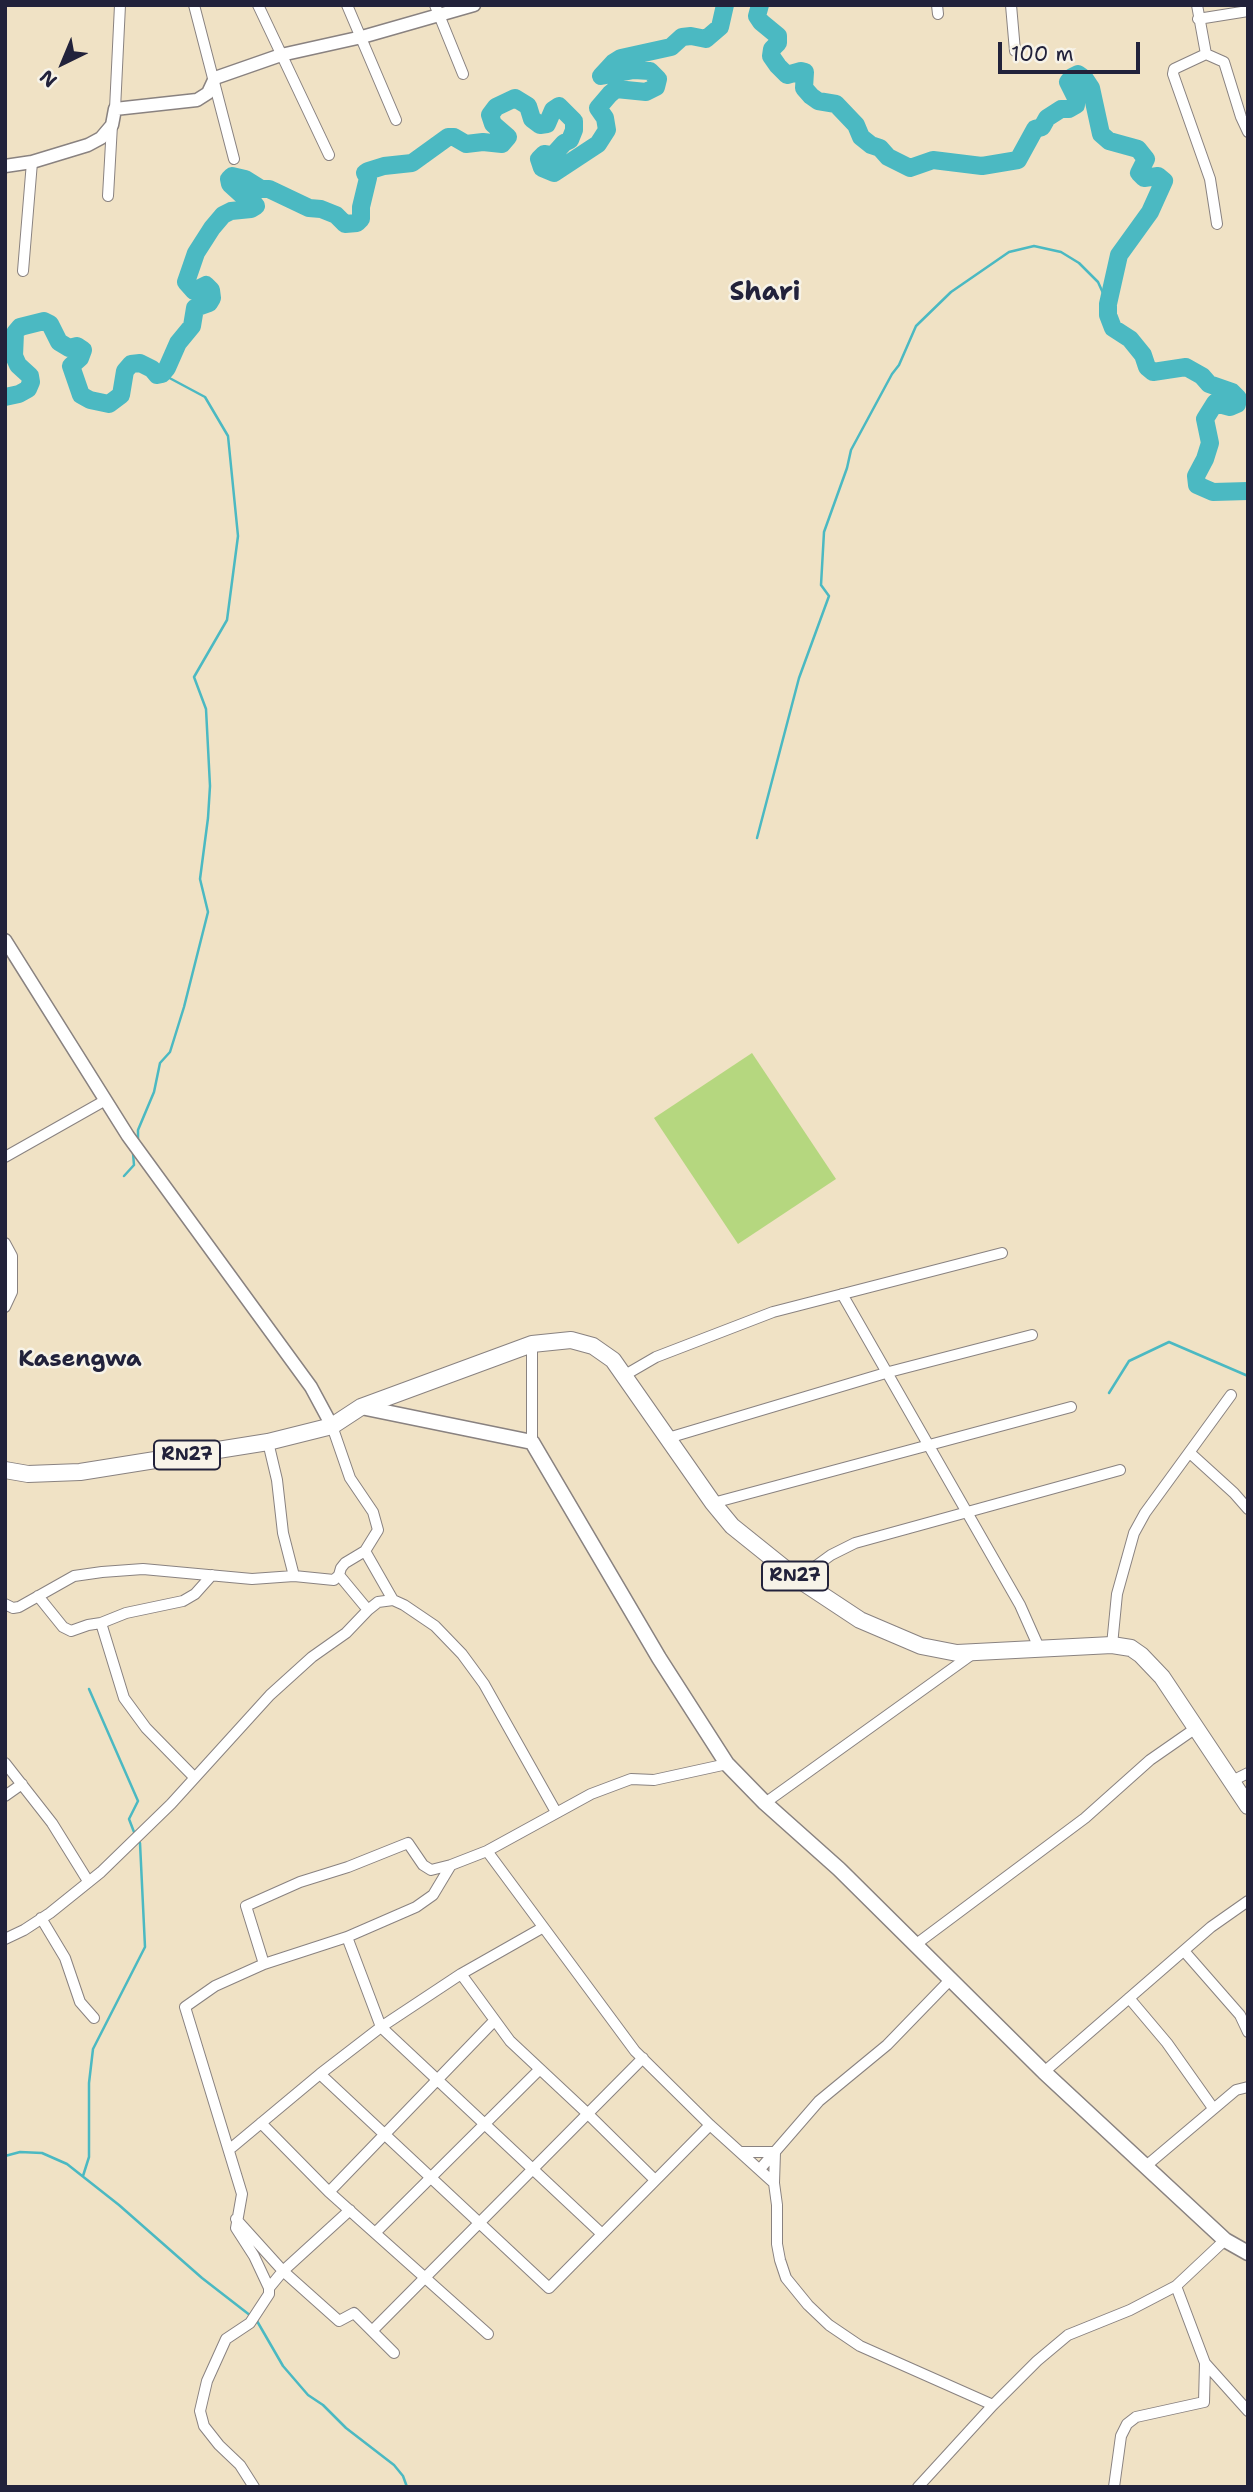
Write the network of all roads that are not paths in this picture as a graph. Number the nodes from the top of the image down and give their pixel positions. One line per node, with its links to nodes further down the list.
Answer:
1 (120, 5): 17 (street)
2 (194, 5): 16 (street)
3 (258, 5): 14 (street)
4 (347, 5): 11 (street)
5 (474, 5): 8 (street)
6 (1011, 5): 12 (street)
7 (1197, 5): 10 (street)
8 (437, 10): 11 (street); 15 (street)
9 (1248, 11): 10 (street)
10 (1198, 19): 13 (street)
11 (362, 37): 14 (street); 18 (street)
12 (1015, 51)
13 (1206, 54): 20 (street); 26 (street)
14 (281, 55): 16 (street); 21 (street)
15 (463, 74)
16 (215, 78): 17 (street); 22 (street)
17 (115, 109): 19 (street)
18 (396, 120)
19 (112, 125): 23 (street); 25 (street)
20 (1248, 132)
21 (329, 155)
22 (234, 159)
23 (32, 162): 24 (street); 27 (street)
24 (5, 166)
25 (108, 196)
26 (1217, 224)
27 (23, 271)
28 (6, 943): 29 (street)
29 (104, 1101): 30 (street); 42 (street)
30 (5, 1157)
31 (5, 1242): 34 (street)
32 (1002, 1253): 33 (street)
33 (842, 1294): 37 (street); 38 (street)
34 (5, 1307)
35 (1032, 1335): 37 (street)
36 (532, 1344): 38 (main road, RN27); 40 (main road, RN27); 45 (street)
37 (888, 1372): 43 (street); 46 (street)
38 (625, 1375): 43 (main road, RN27)
39 (1231, 1395): 47 (street)
40 (361, 1407): 42 (main road, RN27); 45 (main road)
41 (1071, 1407): 46 (street)
42 (332, 1426): 44 (main road, RN27); 53 (street)
43 (668, 1438): 50 (main road, RN27)
44 (268, 1442): 48 (main road, RN27); 56 (street)
45 (532, 1442): 68 (main road)
46 (928, 1444): 50 (street); 52 (street)
47 (1190, 1453): 51 (street); 63 (street)
48 (5, 1469)
49 (1120, 1470): 52 (street)
50 (713, 1503): 57 (main road, RN27)
51 (1248, 1509)
52 (966, 1512): 57 (street); 64 (street)
53 (365, 1551): 55 (street); 59 (street)
54 (212, 1575): 56 (street); 58 (street); 62 (street)
55 (340, 1575): 56 (street); 61 (street)
56 (294, 1576)
57 (798, 1579): 65 (main road, RN27)
58 (38, 1596): 60 (street); 62 (street)
59 (393, 1600): 61 (street); 76 (street)
60 (5, 1604)
61 (368, 1610): 70 (street)
62 (101, 1623): 70 (street)
63 (1112, 1645): 64 (main road, RN27); 66 (main road, RN27)
64 (1040, 1650): 65 (main road, RN27)
65 (975, 1653): 74 (street)
66 (1196, 1728): 71 (main road, RN27); 85 (street)
67 (5, 1763): 72 (street)
68 (727, 1764): 74 (main road); 76 (street)
69 (1248, 1773): 71 (street)
70 (194, 1777): 79 (street)
71 (1232, 1781): 75 (main road, RN27)
72 (22, 1784): 73 (street); 79 (street)
73 (5, 1796)
74 (765, 1803): 85 (main road)
75 (1248, 1805)
76 (556, 1812): 77 (street)
77 (487, 1851): 78 (street); 82 (street)
78 (451, 1865): 84 (street); 87 (street)
79 (88, 1881): 81 (street)
80 (1248, 1900): 86 (street)
81 (41, 1918): 83 (street); 91 (street)
82 (542, 1928): 88 (street); 95 (street)
83 (6, 1937)
84 (347, 1937): 87 (street); 93 (street)
85 (915, 1945): 89 (main road)
86 (1184, 1951): 90 (street); 94 (street)
87 (264, 1964): 107 (street)
88 (461, 1974): 92 (street); 93 (street)
89 (950, 1980): 97 (main road); 109 (street)
90 (1129, 1998): 97 (street); 101 (street)
91 (94, 2018)
92 (494, 2021): 96 (street); 99 (street)
93 (380, 2027): 98 (street); 99 (street)
94 (1248, 2032)
95 (643, 2059): 102 (street); 105 (street)
96 (540, 2069): 102 (street); 104 (street)
97 (1044, 2072): 110 (main road)
98 (320, 2074): 103 (street); 106 (street)
99 (437, 2080): 104 (street); 106 (street)
100 (1248, 2087): 101 (street)
101 (1213, 2108): 110 (street)
102 (588, 2113): 111 (street); 114 (street)
103 (261, 2123): 107 (street); 116 (street)
104 (484, 2124): 111 (street); 113 (street)
105 (710, 2125): 108 (street); 114 (street)
106 (385, 2134): 113 (street); 116 (street)
107 (230, 2150): 118 (street)
108 (741, 2151): 109 (street); 112 (street)
109 (775, 2152): 112 (street); 115 (street)
110 (1146, 2166): 122 (main road)
111 (533, 2169): 119 (street); 121 (street)
112 (760, 2169): 115 (street)
113 (431, 2178): 119 (street); 120 (street)
114 (655, 2180): 121 (street)
115 (774, 2183): 132 (street)
116 (329, 2192): 117 (street)
117 (350, 2210): 120 (street); 124 (street)
118 (236, 2219): 124 (street); 127 (street)
119 (479, 2223): 121 (street); 125 (street)
120 (375, 2233): 125 (street)
121 (602, 2234)
122 (1225, 2240): 123 (main road); 126 (street)
123 (1248, 2253)
124 (283, 2271): 127 (street); 128 (street)
125 (425, 2277): 128 (street); 129 (street)
126 (1176, 2286): 131 (street); 132 (street)
127 (269, 2288): 134 (street)
128 (372, 2331): 130 (street)
129 (488, 2334)
130 (394, 2353)
131 (1205, 2363): 133 (street); 136 (street)
132 (993, 2405): 135 (street)
133 (1248, 2412)
134 (254, 2487)
135 (918, 2487)
136 (1114, 2487)

